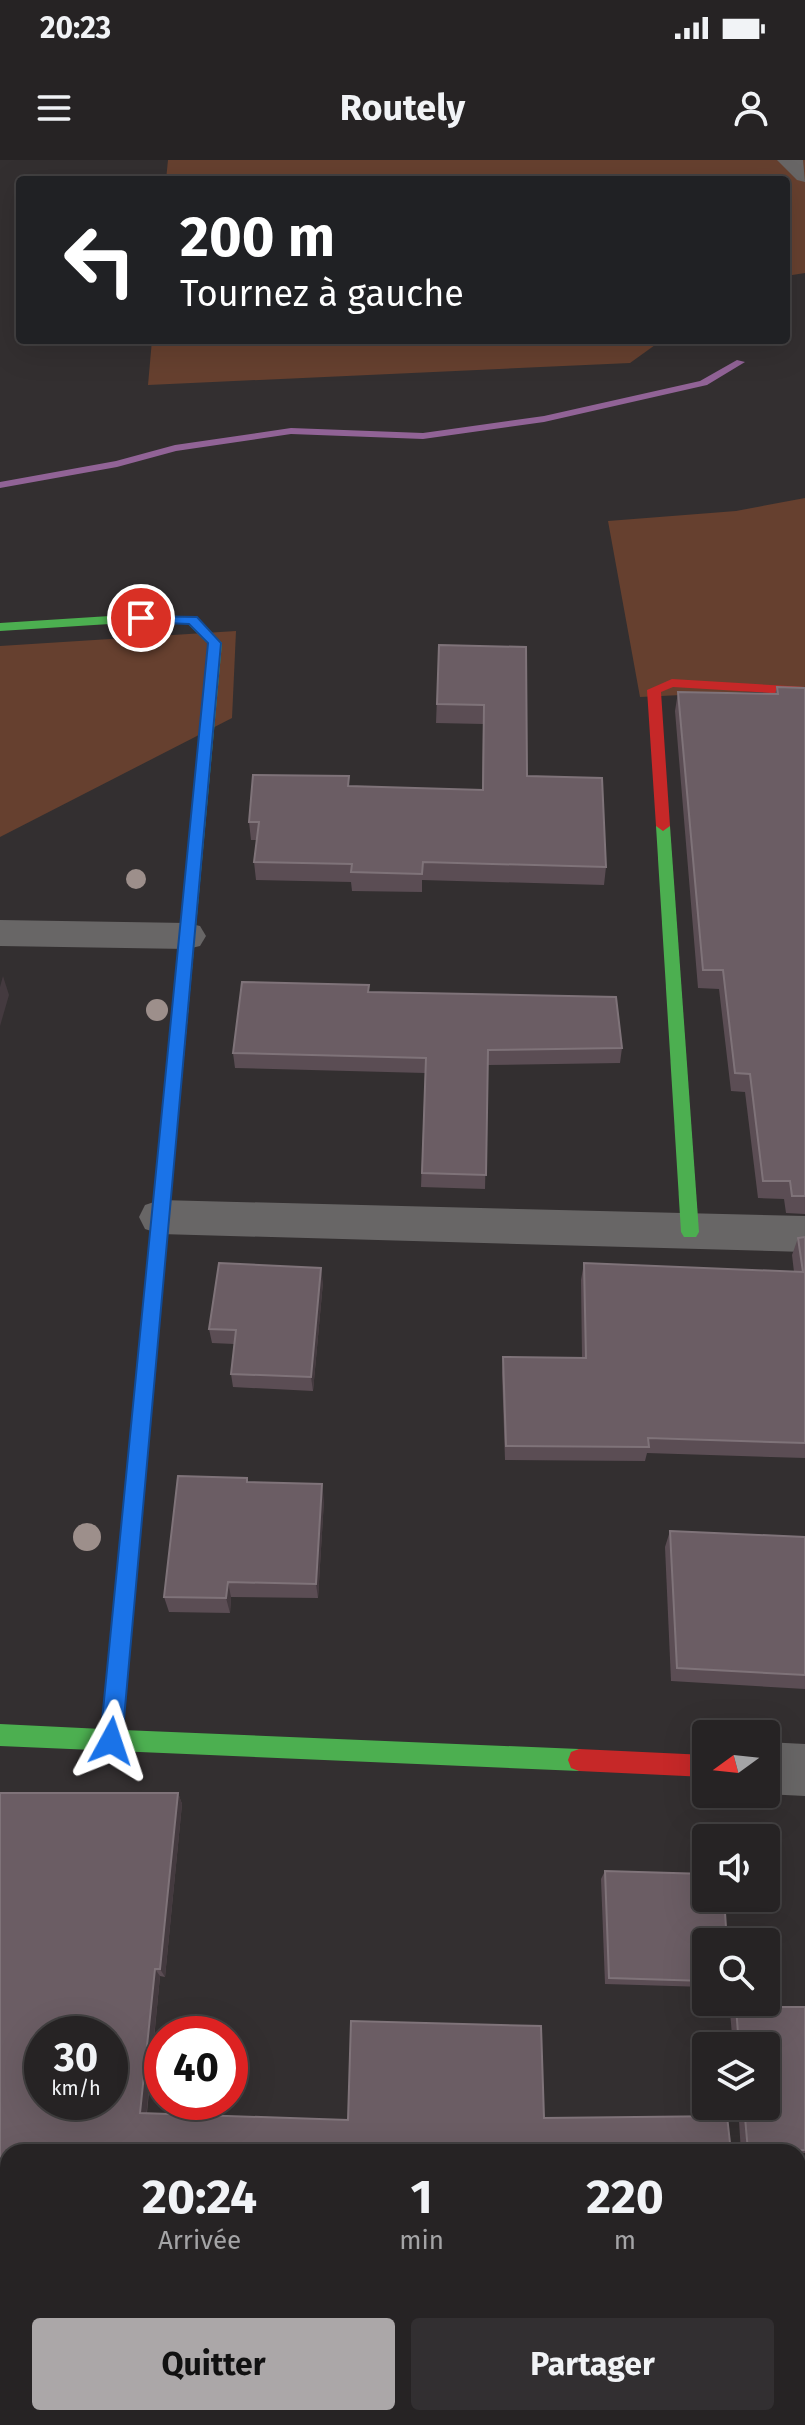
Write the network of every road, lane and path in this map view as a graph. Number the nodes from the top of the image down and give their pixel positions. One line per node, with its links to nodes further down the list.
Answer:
1 (789, 160): 2 (street)
2 (805, 175)
3 (0, 627): 6 (street)
4 (805, 691): 8 (street)
5 (0, 933): 6 (street)
6 (187, 936): 7 (street)
7 (160, 1217): 8 (street); 11 (street)
8 (690, 1232): 9 (street)
9 (805, 1234)
10 (0, 1735): 11 (street)
11 (111, 1741): 12 (street)
12 (692, 1765)
13 (780, 1769): 14 (street)
14 (805, 1770)

